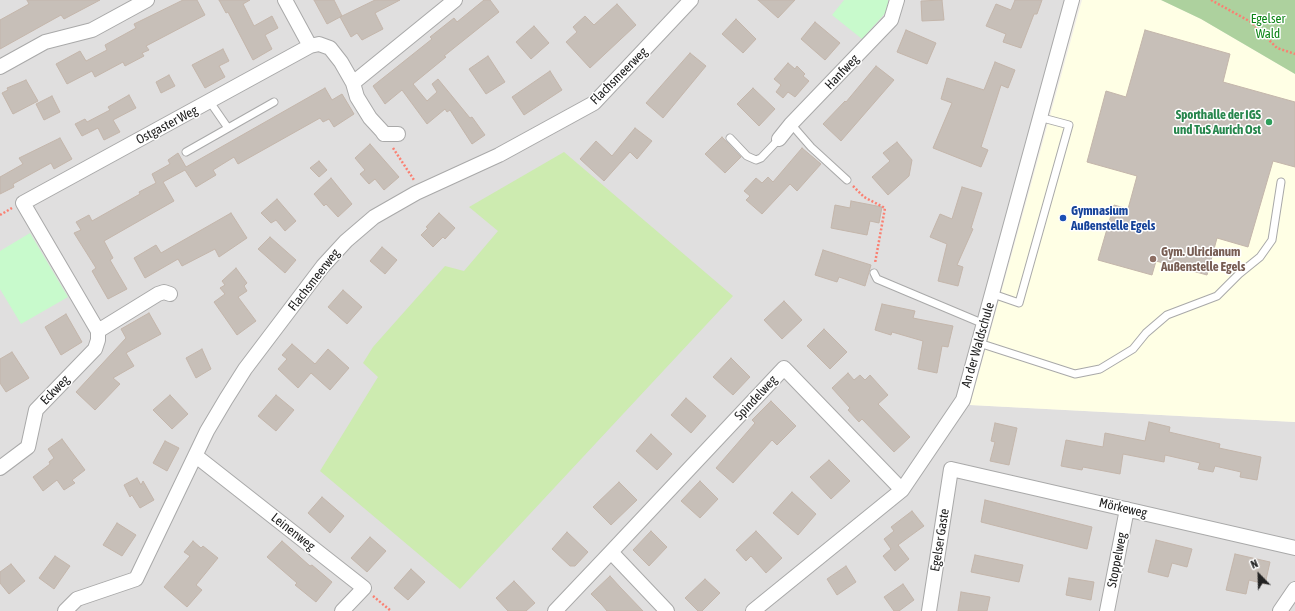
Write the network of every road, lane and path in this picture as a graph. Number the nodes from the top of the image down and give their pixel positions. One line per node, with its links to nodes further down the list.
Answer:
1 (147, 0): 10 (street)
2 (285, 0): 8 (street)
3 (455, 0): 11 (street)
4 (691, 0): 24 (street, Flachsmeerweg)
5 (897, 0): 15 (street, Hanfweg)
6 (1072, 0): 14 (street, An der Waldschule)
7 (1211, 0): 9 (path)
8 (310, 46): 11 (street); 12 (street, Ostgaster Weg)
9 (1295, 54)
10 (0, 68)
11 (353, 84): 17 (street)
12 (210, 102): 16 (lane); 29 (street, Ostgaster Weg)
13 (274, 102): 16 (lane)
14 (1039, 117): 27 (street, An der Waldschule); 27 (lane)
15 (791, 124): 20 (street, Hanfweg); 22 (lane)
16 (228, 128): 21 (lane)
17 (382, 131): 18 (street); 24 (path)
18 (398, 134)
19 (730, 138): 20 (lane)
20 (779, 140)
21 (186, 152)
22 (847, 180): 25 (path)
23 (1281, 182): 30 (lane)
24 (421, 190): 31 (street, Flachsmeerweg)
25 (874, 274): 28 (lane)
26 (170, 294): 29 (street)
27 (993, 294): 28 (street, An der Waldschule)
28 (984, 324): 30 (street, An der Waldschule)
29 (98, 331): 32 (street, Eckweg)
30 (979, 343): 34 (street, An der Waldschule)
31 (196, 456): 38 (street, Leinenweg); 40 (street, Flachsmeerweg)
32 (0, 468)
33 (951, 468): 35 (street, Mörkeweg); 46 (street, Egelser Gaste)
34 (902, 490): 37 (street, Spindelweg); 45 (street, An der Waldschule)
35 (1127, 509): 36 (street, Mörkeweg); 47 (street, Stoppelweg)
36 (1295, 548)
37 (611, 552): 43 (street, Spindelweg); 44 (street)
38 (364, 588): 41 (street); 42 (path)
39 (1295, 589): 48 (street)
40 (65, 611)
41 (342, 611)
42 (391, 611)
43 (555, 611)
44 (667, 611)
45 (753, 611)
46 (928, 611)
47 (1107, 611)
48 (1280, 611)

